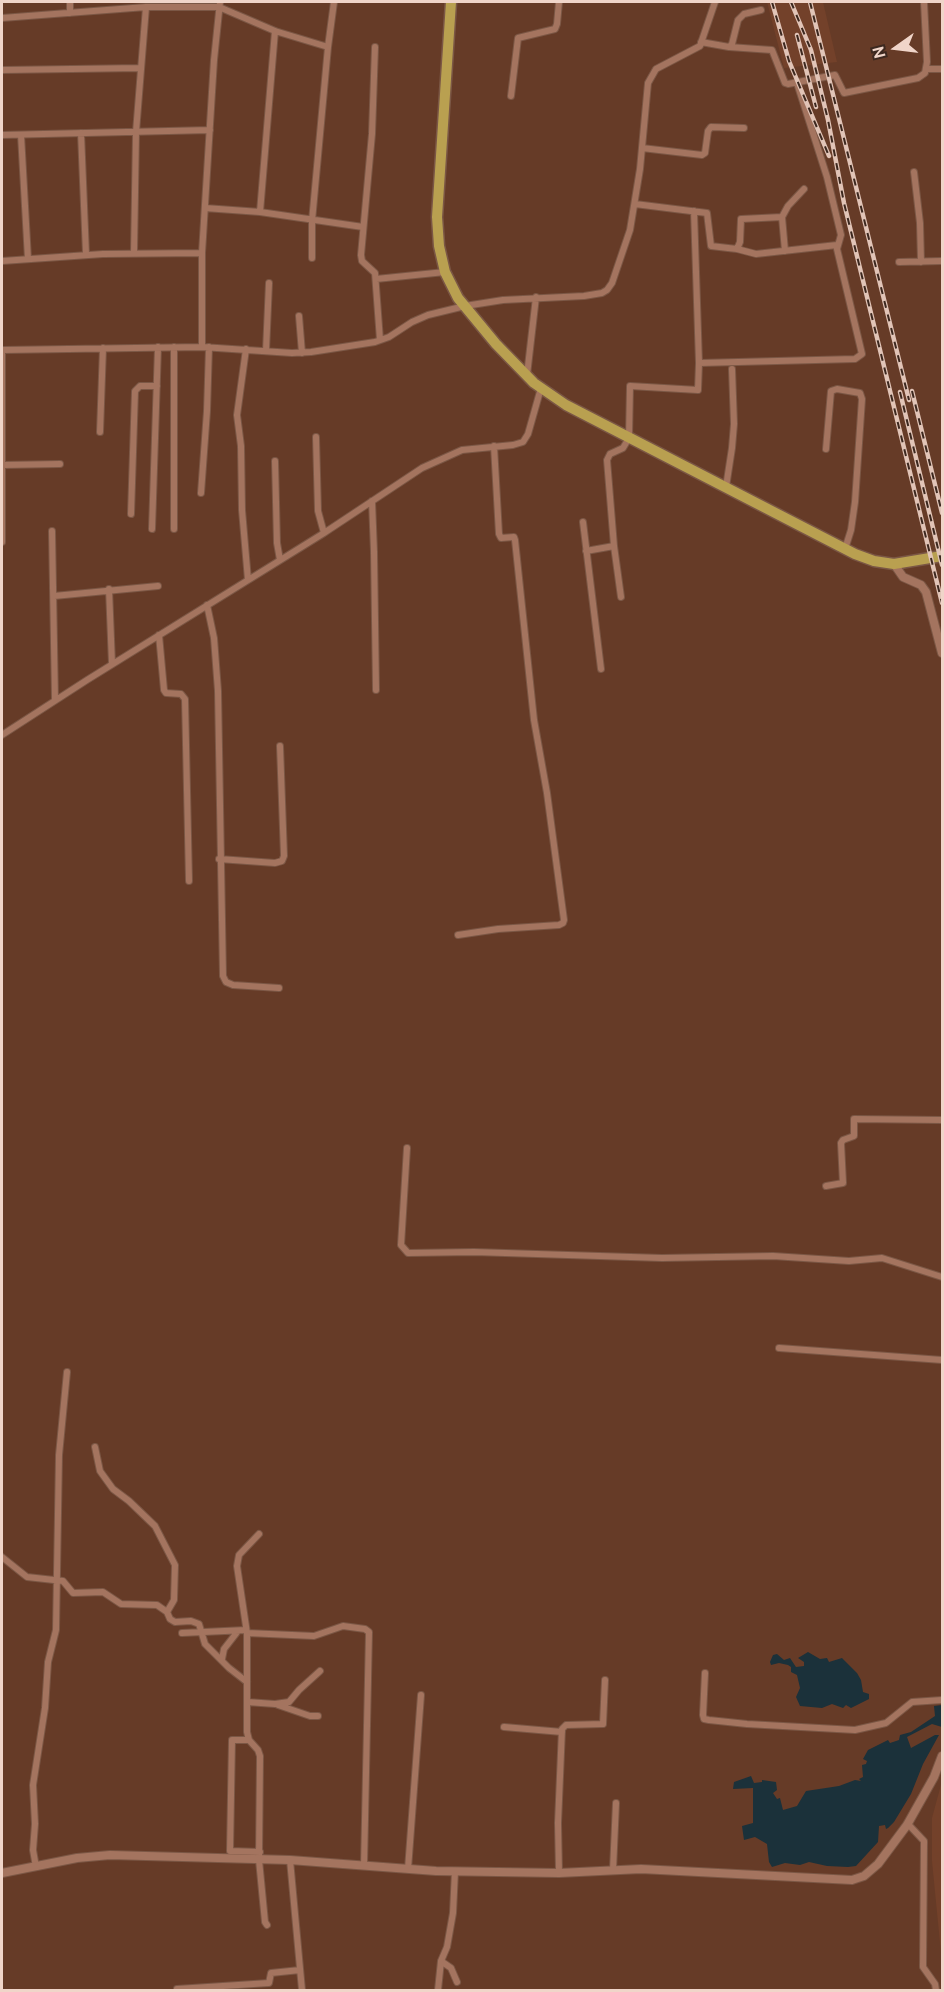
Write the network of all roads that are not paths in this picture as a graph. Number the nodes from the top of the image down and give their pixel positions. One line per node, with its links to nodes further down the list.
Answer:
1 (70, 2): 10 (street)
2 (334, 2): 14 (street)
3 (451, 2): 51 (main road)
4 (559, 2): 22 (street)
5 (715, 2): 13 (street)
6 (924, 2): 18 (street)
7 (220, 4): 8 (street); 12 (street); 24 (street)
8 (146, 7): 10 (street); 17 (street)
9 (761, 10): 16 (street)
10 (70, 13): 11 (street)
11 (2, 18)
12 (275, 31): 14 (street); 35 (street)
13 (701, 42): 16 (street); 29 (street)
14 (328, 47): 37 (street)
15 (375, 47): 38 (street)
16 (729, 47): 21 (street)
17 (141, 68): 20 (street); 25 (street)
18 (927, 69): 19 (street); 21 (street)
19 (942, 69)
20 (2, 70)
21 (797, 83): 39 (street)
22 (511, 96)
23 (744, 129): 29 (street)
24 (210, 130): 25 (street); 33 (street)
25 (136, 132): 26 (street); 44 (street)
26 (81, 133): 28 (street); 43 (street)
27 (2, 135): 28 (street)
28 (21, 135): 46 (street)
29 (642, 148): 32 (street)
30 (914, 172): 50 (street)
31 (804, 189): 36 (street)
32 (635, 204): 34 (street); 54 (street)
33 (205, 208): 35 (street); 42 (street)
34 (694, 211): 40 (street); 66 (street)
35 (260, 212): 37 (street)
36 (782, 217): 40 (street); 41 (street)
37 (312, 221): 38 (street); 45 (street)
38 (363, 227): 52 (street)
39 (837, 245): 41 (street); 66 (street)
40 (737, 249): 41 (street)
41 (785, 251)
42 (202, 253): 44 (street); 60 (street)
43 (86, 254): 44 (street); 46 (street)
44 (134, 254)
45 (312, 258)
46 (28, 259): 47 (street)
47 (2, 261)
48 (942, 261): 50 (street)
49 (899, 262): 50 (street)
50 (921, 262)
51 (445, 272): 52 (street); 55 (main road)
52 (376, 279): 57 (street)
53 (269, 283): 64 (street)
54 (536, 297): 55 (street); 68 (street)
55 (465, 306): 57 (street); 68 (main road)
56 (299, 316): 65 (street)
57 (380, 340): 65 (street)
58 (158, 347): 59 (street); 61 (street); 69 (street)
59 (174, 347): 60 (street); 84 (street)
60 (206, 347): 62 (street); 80 (street)
61 (104, 348): 63 (street); 71 (street)
62 (246, 349): 64 (street); 95 (street)
63 (2, 350): 78 (street)
64 (266, 351): 65 (street)
65 (302, 352)
66 (699, 363): 73 (street)
67 (732, 369): 79 (street)
68 (526, 375): 70 (main road)
69 (157, 386): 82 (street); 85 (street)
70 (541, 388): 73 (main road); 74 (street)
71 (100, 432)
72 (316, 437): 87 (street)
73 (629, 438): 79 (main road); 89 (street)
74 (494, 446): 81 (street); 111 (street)
75 (826, 449): 90 (street)
76 (275, 461): 93 (street)
77 (60, 464): 78 (street)
78 (2, 465): 88 (street)
79 (726, 487): 90 (main road)
80 (201, 493)
81 (372, 501): 87 (street); 105 (street)
82 (131, 514)
83 (583, 522): 91 (street)
84 (174, 529)
85 (152, 530)
86 (52, 531): 98 (street)
87 (324, 533): 93 (street)
88 (2, 542)
89 (614, 546): 91 (street); 99 (street)
90 (845, 549): 94 (main road)
91 (586, 551): 104 (street)
92 (942, 556): 94 (main road)
93 (280, 560): 95 (street)
94 (894, 564): 102 (street)
95 (248, 580): 100 (street)
96 (158, 586): 97 (street)
97 (109, 590): 98 (street); 103 (street)
98 (54, 596): 106 (street)
99 (621, 597)
100 (207, 606): 101 (street); 109 (street)
101 (159, 635): 103 (street); 110 (street)
102 (942, 653)
103 (112, 664): 106 (street)
104 (601, 669)
105 (376, 690)
106 (55, 700): 107 (street)
107 (2, 735)
108 (280, 746): 109 (street)
109 (219, 859): 112 (street)
110 (189, 880)
111 (458, 935)
112 (279, 988)
113 (942, 1120): 115 (street)
114 (407, 1148): 116 (street)
115 (826, 1186)
116 (942, 1277)
117 (779, 1348): 118 (street)
118 (942, 1360)
119 (67, 1372): 123 (street)
120 (94, 1447): 124 (street)
121 (259, 1534): 127 (street)
122 (2, 1557): 123 (street)
123 (57, 1581): 124 (street); 148 (street)
124 (167, 1612): 126 (street)
125 (238, 1631): 126 (street); 127 (street); 129 (street)
126 (203, 1632): 128 (street); 129 (street)
127 (247, 1632): 133 (street); 147 (street)
128 (182, 1633)
129 (222, 1659): 133 (street)
130 (320, 1671): 137 (street)
131 (705, 1673): 135 (street)
132 (605, 1680): 140 (street)
133 (247, 1682): 136 (street)
134 (421, 1695): 149 (street)
135 (942, 1700)
136 (247, 1702): 137 (street); 141 (street)
137 (275, 1704): 138 (street)
138 (318, 1716)
139 (504, 1727): 140 (street)
140 (562, 1732): 153 (street)
141 (249, 1740): 145 (street); 145 (street)
142 (942, 1756): 144 (street)
143 (616, 1803): 150 (street)
144 (908, 1824): 150 (street); 161 (street)
145 (259, 1856): 146 (street); 148 (street); 154 (street)
146 (290, 1860): 147 (street); 156 (street)
147 (364, 1866): 149 (street)
148 (36, 1867): 152 (street)
149 (408, 1869): 151 (street)
150 (613, 1870): 153 (street)
151 (455, 1871): 153 (street); 155 (street)
152 (2, 1873)
153 (559, 1873)
154 (267, 1925)
155 (441, 1961): 157 (street); 160 (street)
156 (300, 1970): 158 (street); 159 (street)
157 (457, 1982)
158 (177, 1989)
159 (302, 1990)
160 (438, 1990)
161 (936, 1990)

